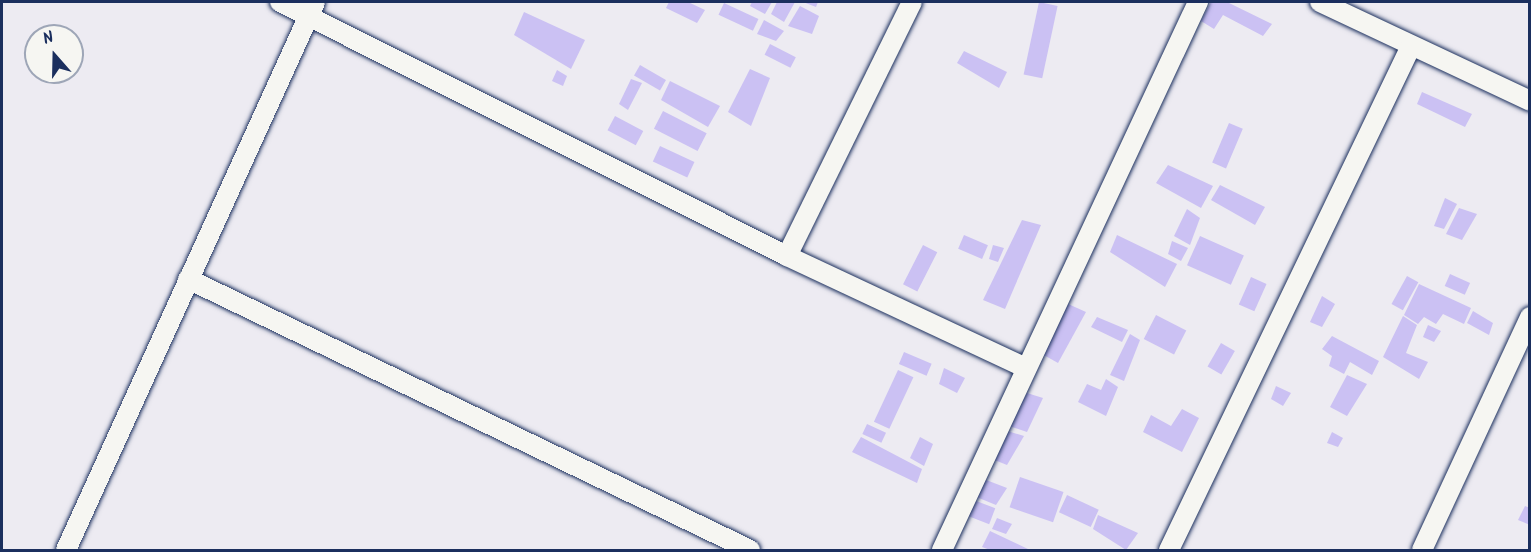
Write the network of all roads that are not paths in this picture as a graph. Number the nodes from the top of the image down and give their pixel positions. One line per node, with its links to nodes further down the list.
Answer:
1 (280, 2): 5 (street)
2 (912, 2): 8 (street)
3 (1198, 2): 11 (street)
4 (1320, 2): 6 (street)
5 (311, 8): 8 (street); 9 (street)
6 (1411, 46): 7 (street); 15 (street)
7 (1530, 101)
8 (787, 256): 11 (street)
9 (188, 279): 12 (street); 13 (street)
10 (1530, 317): 16 (street)
11 (1026, 368): 14 (street)
12 (66, 550)
13 (750, 550)
14 (942, 550)
15 (1169, 550)
16 (1422, 550)

